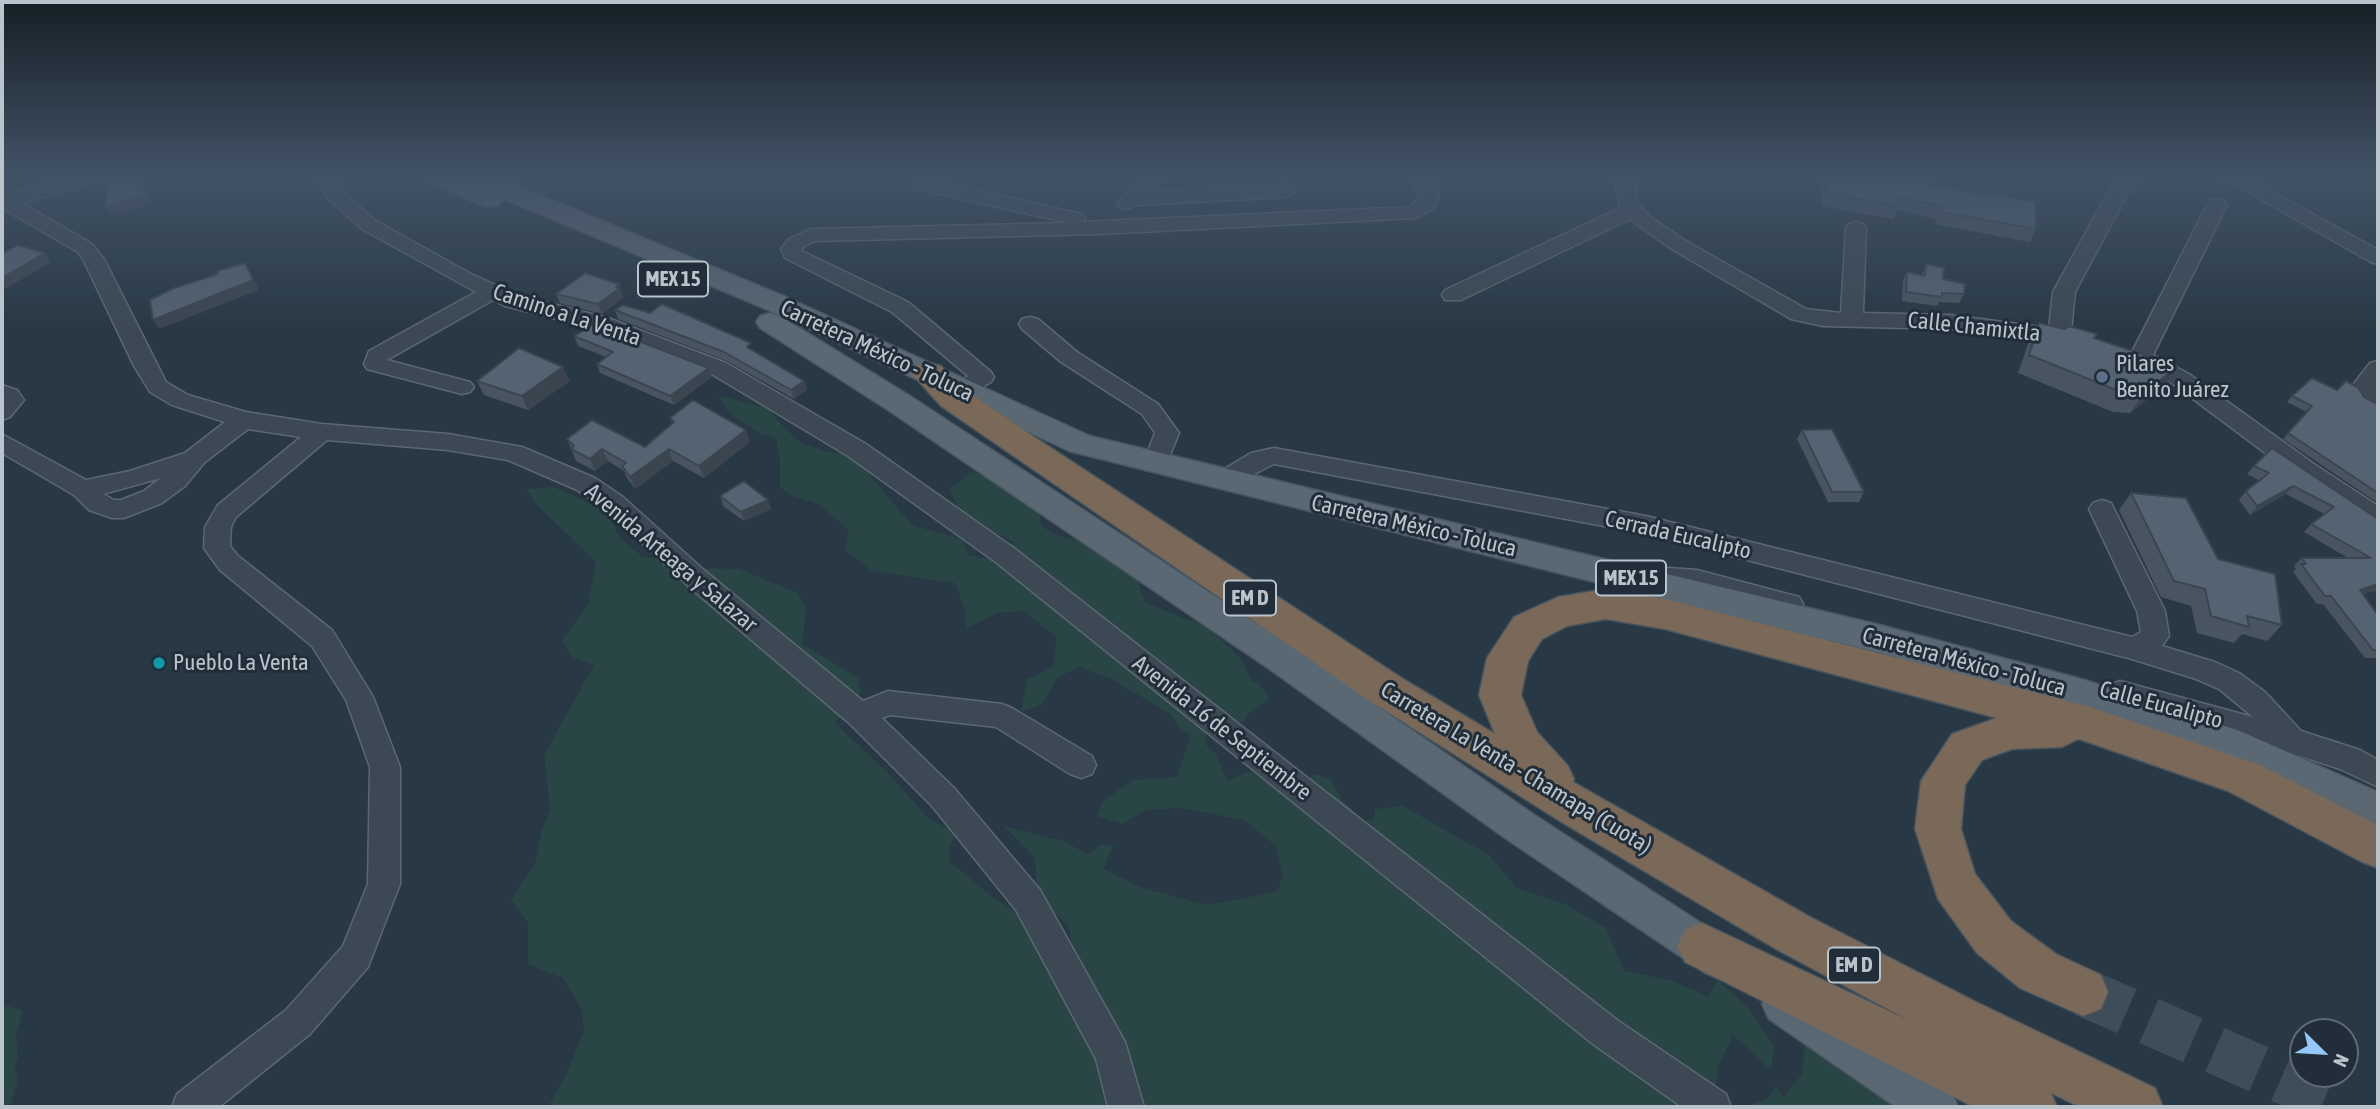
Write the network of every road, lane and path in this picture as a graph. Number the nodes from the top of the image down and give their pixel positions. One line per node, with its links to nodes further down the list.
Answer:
1 (51, 228): 26 (street, Avenida Arteaga y Salazar)
2 (374, 228): 13 (street, Camino a La Venta)
3 (557, 228): 43 (main road, Carretera México - Toluca / MEX 15)
4 (597, 228): 21 (main road, Carretera México - Toluca / MEX 15)
5 (1045, 228): 21 (street)
6 (1595, 228): 14 (street)
7 (1654, 228): 15 (street, Calle Chamixtla)
8 (1856, 228): 15 (street)
9 (2099, 228): 17 (street)
10 (2204, 228): 32 (street)
11 (2323, 228): 12 (street)
12 (2378, 258)
13 (492, 292): 19 (street, Camino a La Venta); 22 (street)
14 (1453, 295)
15 (1852, 319): 17 (street, Calle Chamixtla)
16 (1030, 324): 29 (street)
17 (2059, 335): 18 (street, Calle Chamixtla)
18 (2088, 341)
19 (718, 368): 47 (street, Avenida 16 de Septiembre)
20 (2378, 368): 24 (street)
21 (946, 382): 29 (main road, Carretera México - Toluca / MEX 15); 40 (highway, Carretera La Venta - Chamapa (Cuota) / EM D)
22 (462, 387)
23 (2, 393): 25 (street)
24 (2378, 402)
25 (2, 412)
26 (244, 420): 27 (street, Avenida Arteaga y Salazar); 28 (street)
27 (322, 432): 35 (street, Avenida Arteaga y Salazar); 45 (street)
28 (2, 442)
29 (1155, 464): 30 (main road, Carretera México - Toluca / MEX 15)
30 (1225, 480): 33 (main road, Carretera México - Toluca / MEX 15); 34 (street, Cerrada Eucalipto)
31 (2102, 509): 34 (street)
32 (2378, 518)
33 (1614, 573): 37 (street, Calle Eucalipto); 41 (main road, Carretera México - Toluca / MEX 15)
34 (2132, 648): 37 (street, Cerrada Eucalipto)
35 (859, 715): 38 (street); 46 (street, Avenida Arteaga y Salazar)
36 (2130, 739): 40 (highway); 42 (highway); 44 (highway)
37 (2291, 741): 39 (street, Calle Eucalipto)
38 (1081, 765)
39 (2378, 774)
40 (1579, 809): 50 (highway, Carretera La Venta - Chamapa (Cuota) / EM D)
41 (2378, 810)
42 (2378, 848)
43 (1702, 946): 48 (main road, Carretera México - Toluca / MEX 15); 49 (highway, EM D)
44 (2083, 992)
45 (190, 1107)
46 (1126, 1107)
47 (1713, 1107)
48 (1935, 1107)
49 (2030, 1107)
50 (2136, 1107)

